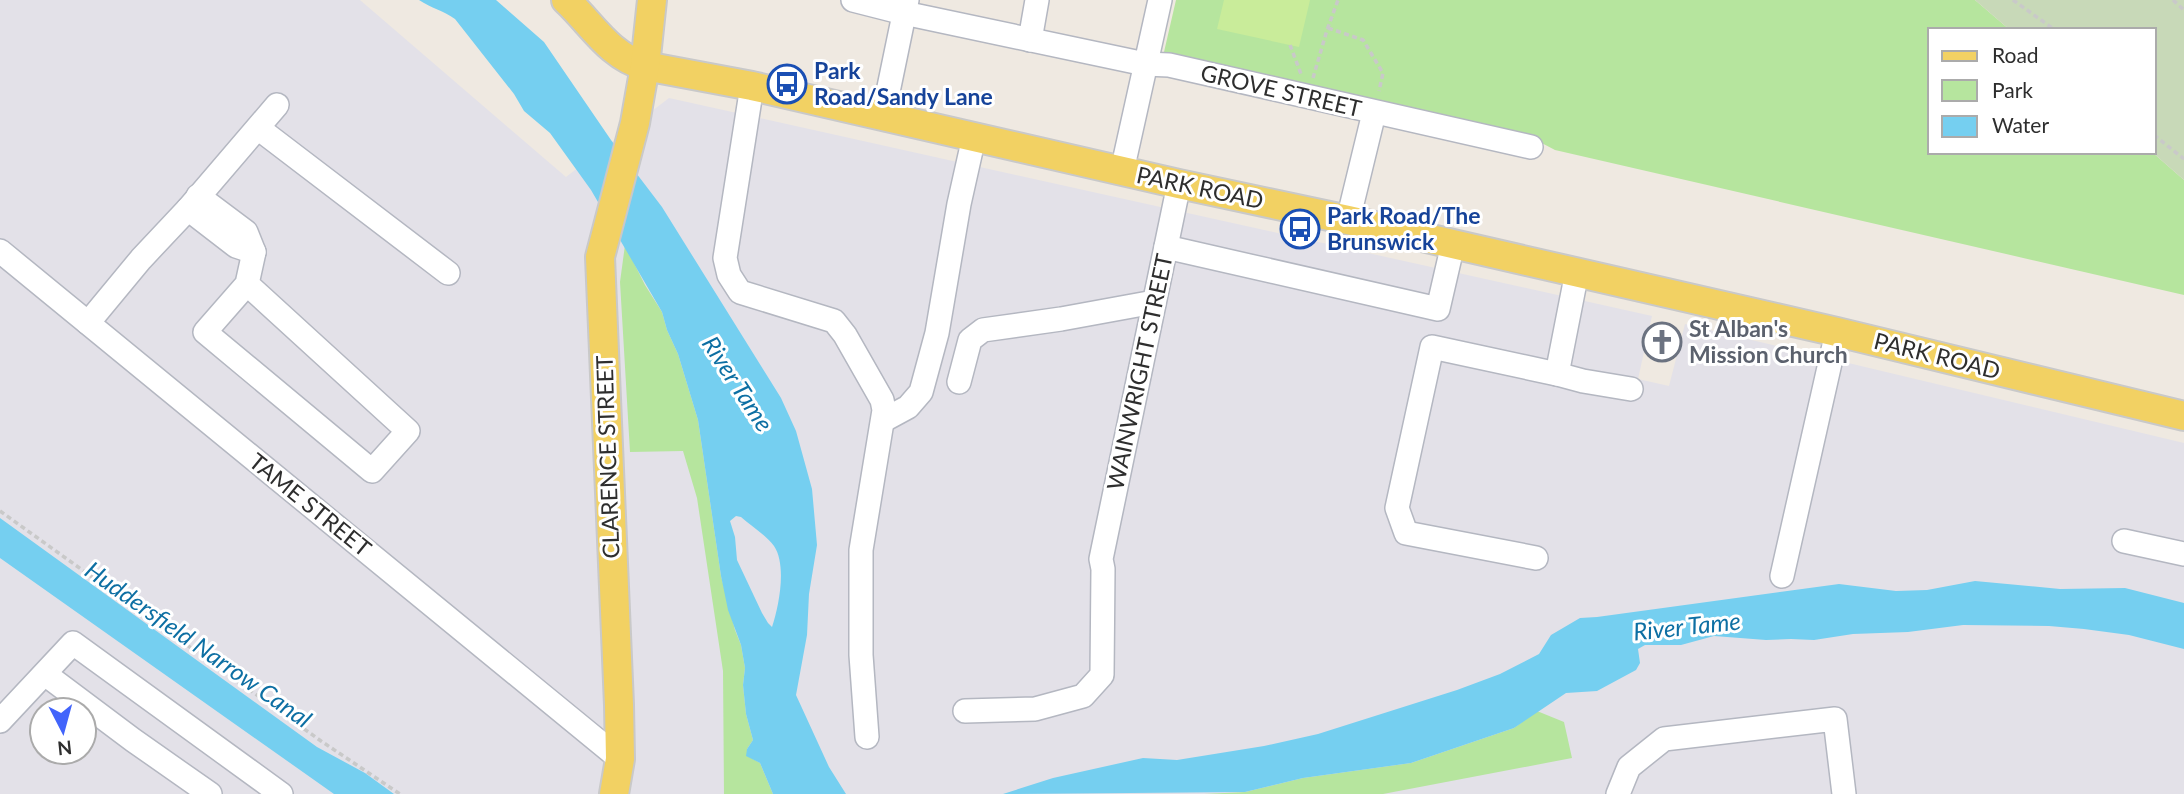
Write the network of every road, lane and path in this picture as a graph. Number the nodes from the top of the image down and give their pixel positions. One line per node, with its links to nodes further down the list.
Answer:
1 (566, 0): 16 (main road, PARK ROAD)
2 (652, 0): 16 (main road, CLARENCE STREET)
3 (853, 0): 9 (street, GROVE STREET)
4 (1037, 0): 13 (street)
5 (1160, 0): 15 (street)
6 (1338, 0): 11 (path)
7 (2013, 0): 12 (path)
8 (2173, 0): 10 (path)
9 (905, 7): 13 (street, GROVE STREET); 20 (street)
10 (2184, 10)
11 (1327, 28): 14 (path); 19 (path)
12 (2052, 28)
13 (1030, 40): 15 (street, GROVE STREET)
14 (1290, 45)
15 (1145, 64): 19 (street, GROVE STREET); 26 (street)
16 (645, 66): 17 (main road, PARK ROAD); 53 (main road, CLARENCE STREET)
17 (752, 86): 20 (main road, PARK ROAD); 43 (street)
18 (277, 106): 21 (street)
19 (1374, 113): 24 (street, GROVE STREET); 29 (street)
20 (883, 116): 22 (main road, PARK ROAD)
21 (258, 128): 28 (street); 34 (street)
22 (974, 137): 26 (main road, PARK ROAD); 43 (street)
23 (2156, 137): 25 (path)
24 (1531, 147)
25 (2184, 159)
26 (1122, 171): 27 (main road, PARK ROAD)
27 (1179, 184): 29 (main road, PARK ROAD); 31 (street, WAINWRIGHT STREET)
28 (193, 203): 35 (street); 37 (street)
29 (1348, 220): 30 (main road, PARK ROAD)
30 (1453, 244): 31 (street); 33 (main road, PARK ROAD)
31 (1166, 247): 36 (street, WAINWRIGHT STREET)
32 (0, 251): 37 (street, TAME STREET)
33 (1577, 272): 38 (main road, PARK ROAD); 39 (street)
34 (449, 273)
35 (247, 284): 35 (street)
36 (1154, 302): 40 (street); 50 (street, WAINWRIGHT STREET)
37 (88, 323): 53 (street, TAME STREET)
38 (1837, 332): 42 (main road, PARK ROAD); 48 (street)
39 (1557, 374): 41 (street); 47 (street)
40 (959, 382)
41 (1631, 389)
42 (2184, 416)
43 (884, 420): 52 (street)
44 (0, 512): 56 (path)
45 (2124, 541): 46 (street)
46 (2184, 554)
47 (1536, 558)
48 (1782, 576)
49 (45, 674): 51 (street); 54 (street); 55 (street)
50 (965, 711)
51 (0, 721)
52 (867, 737)
53 (620, 759): 57 (main road, CLARENCE STREET)
54 (210, 794)
55 (281, 794)
56 (400, 794)
57 (614, 794)
58 (1618, 794): 59 (street)
59 (1844, 794)

